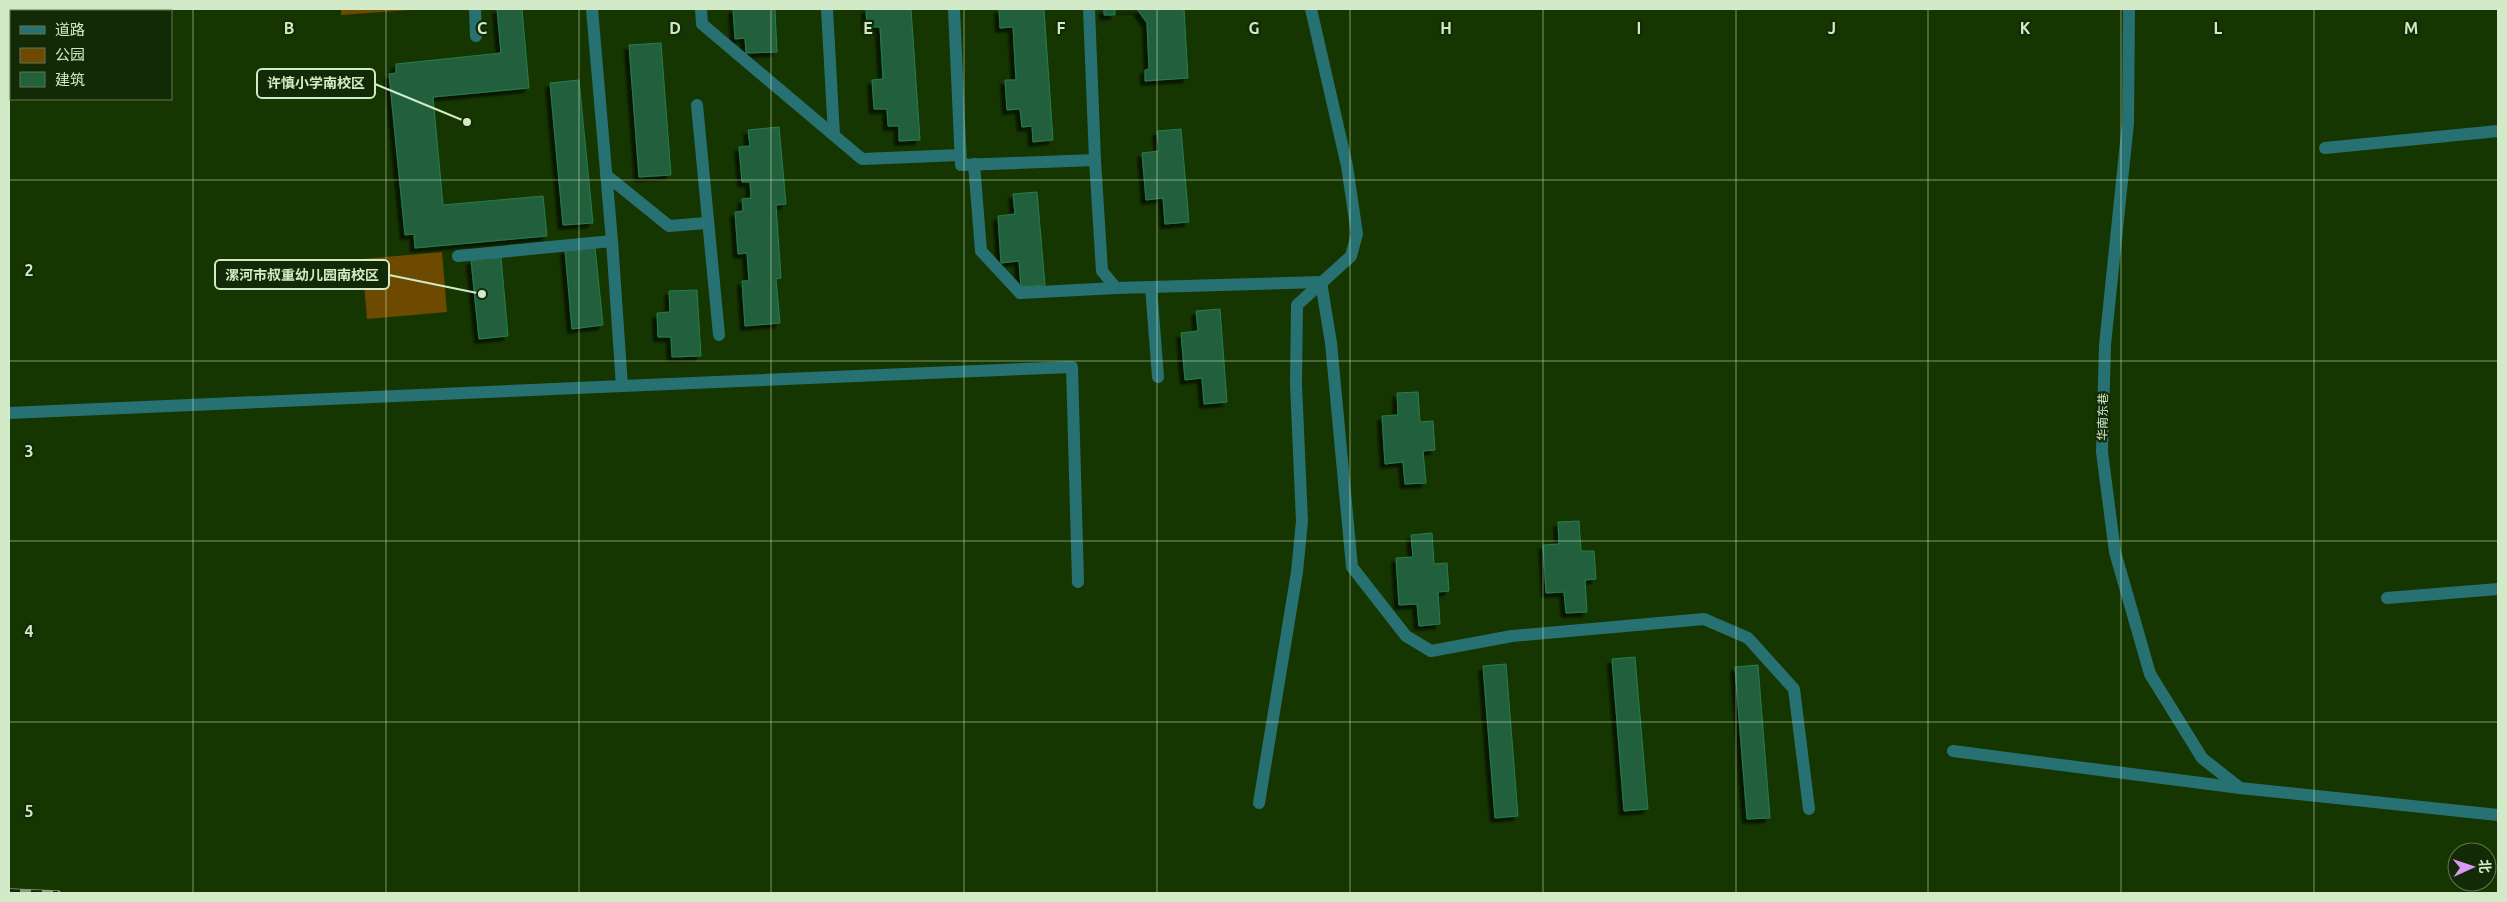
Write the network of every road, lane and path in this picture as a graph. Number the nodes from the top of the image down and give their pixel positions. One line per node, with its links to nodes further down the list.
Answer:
1 (475, 9): 9 (street)
2 (592, 9): 17 (street)
3 (701, 9): 12 (street)
4 (826, 9): 12 (street)
5 (954, 9): 14 (street)
6 (1089, 9): 15 (street)
7 (1311, 9): 21 (street)
8 (2129, 9): 32 (street, 华南东巷)
9 (476, 36)
10 (697, 105): 18 (street)
11 (2498, 131): 13 (street)
12 (834, 135): 14 (street)
13 (2325, 148)
14 (960, 154): 16 (street)
15 (1095, 160): 16 (street); 23 (street)
16 (974, 164): 23 (street)
17 (606, 175): 18 (street); 19 (street)
18 (706, 223): 24 (street)
19 (612, 241): 20 (street); 26 (street)
20 (458, 256)
21 (1321, 282): 22 (street); 33 (street); 34 (street)
22 (1151, 287): 23 (street); 25 (street)
23 (1116, 288)
24 (719, 335)
25 (1158, 377)
26 (622, 386): 27 (street); 28 (street)
27 (9, 413)
28 (1078, 582)
29 (2498, 589): 30 (street)
30 (2387, 598)
31 (1954, 751): 32 (street)
32 (2240, 788): 35 (street)
33 (1259, 803)
34 (1809, 809)
35 (2498, 815)

